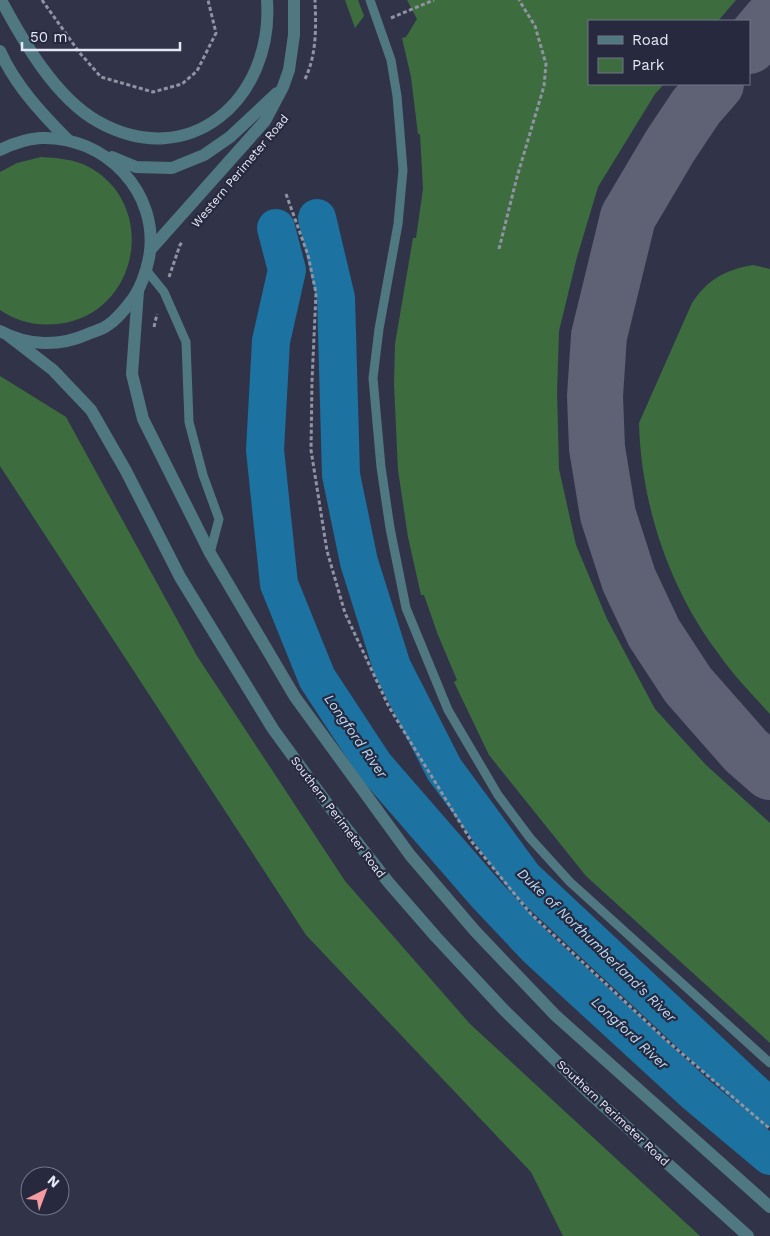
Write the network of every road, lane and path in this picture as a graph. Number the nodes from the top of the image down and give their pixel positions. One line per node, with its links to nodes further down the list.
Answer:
1 (1, 0): 4 (street)
2 (42, 0): 3 (path)
3 (208, 0)
4 (267, 0)
5 (294, 0): 13 (street, Western Perimeter Road)
6 (315, 0): 12 (path)
7 (370, 0): 10 (lane)
8 (434, 0): 10 (path)
9 (519, 0): 18 (path)
10 (379, 23): 26 (lane)
11 (0, 51): 14 (street)
12 (303, 85)
13 (283, 87): 16 (street, Western Perimeter Road); 19 (street, Western Perimeter Road)
14 (68, 140): 15 (street); 16 (street)
15 (0, 150)
16 (96, 150): 19 (street)
17 (186, 237): 22 (path, Western Perimeter Road)
18 (499, 248)
19 (151, 249): 20 (street)
20 (147, 271): 21 (street); 22 (lane)
21 (138, 290): 24 (street); 25 (street)
22 (164, 292): 23 (path, Western Perimeter Road); 25 (lane)
23 (154, 328)
24 (5, 334): 28 (street, Southern Perimeter Road)
25 (210, 553): 27 (street)
26 (770, 1063)
27 (770, 1207)
28 (748, 1236)

